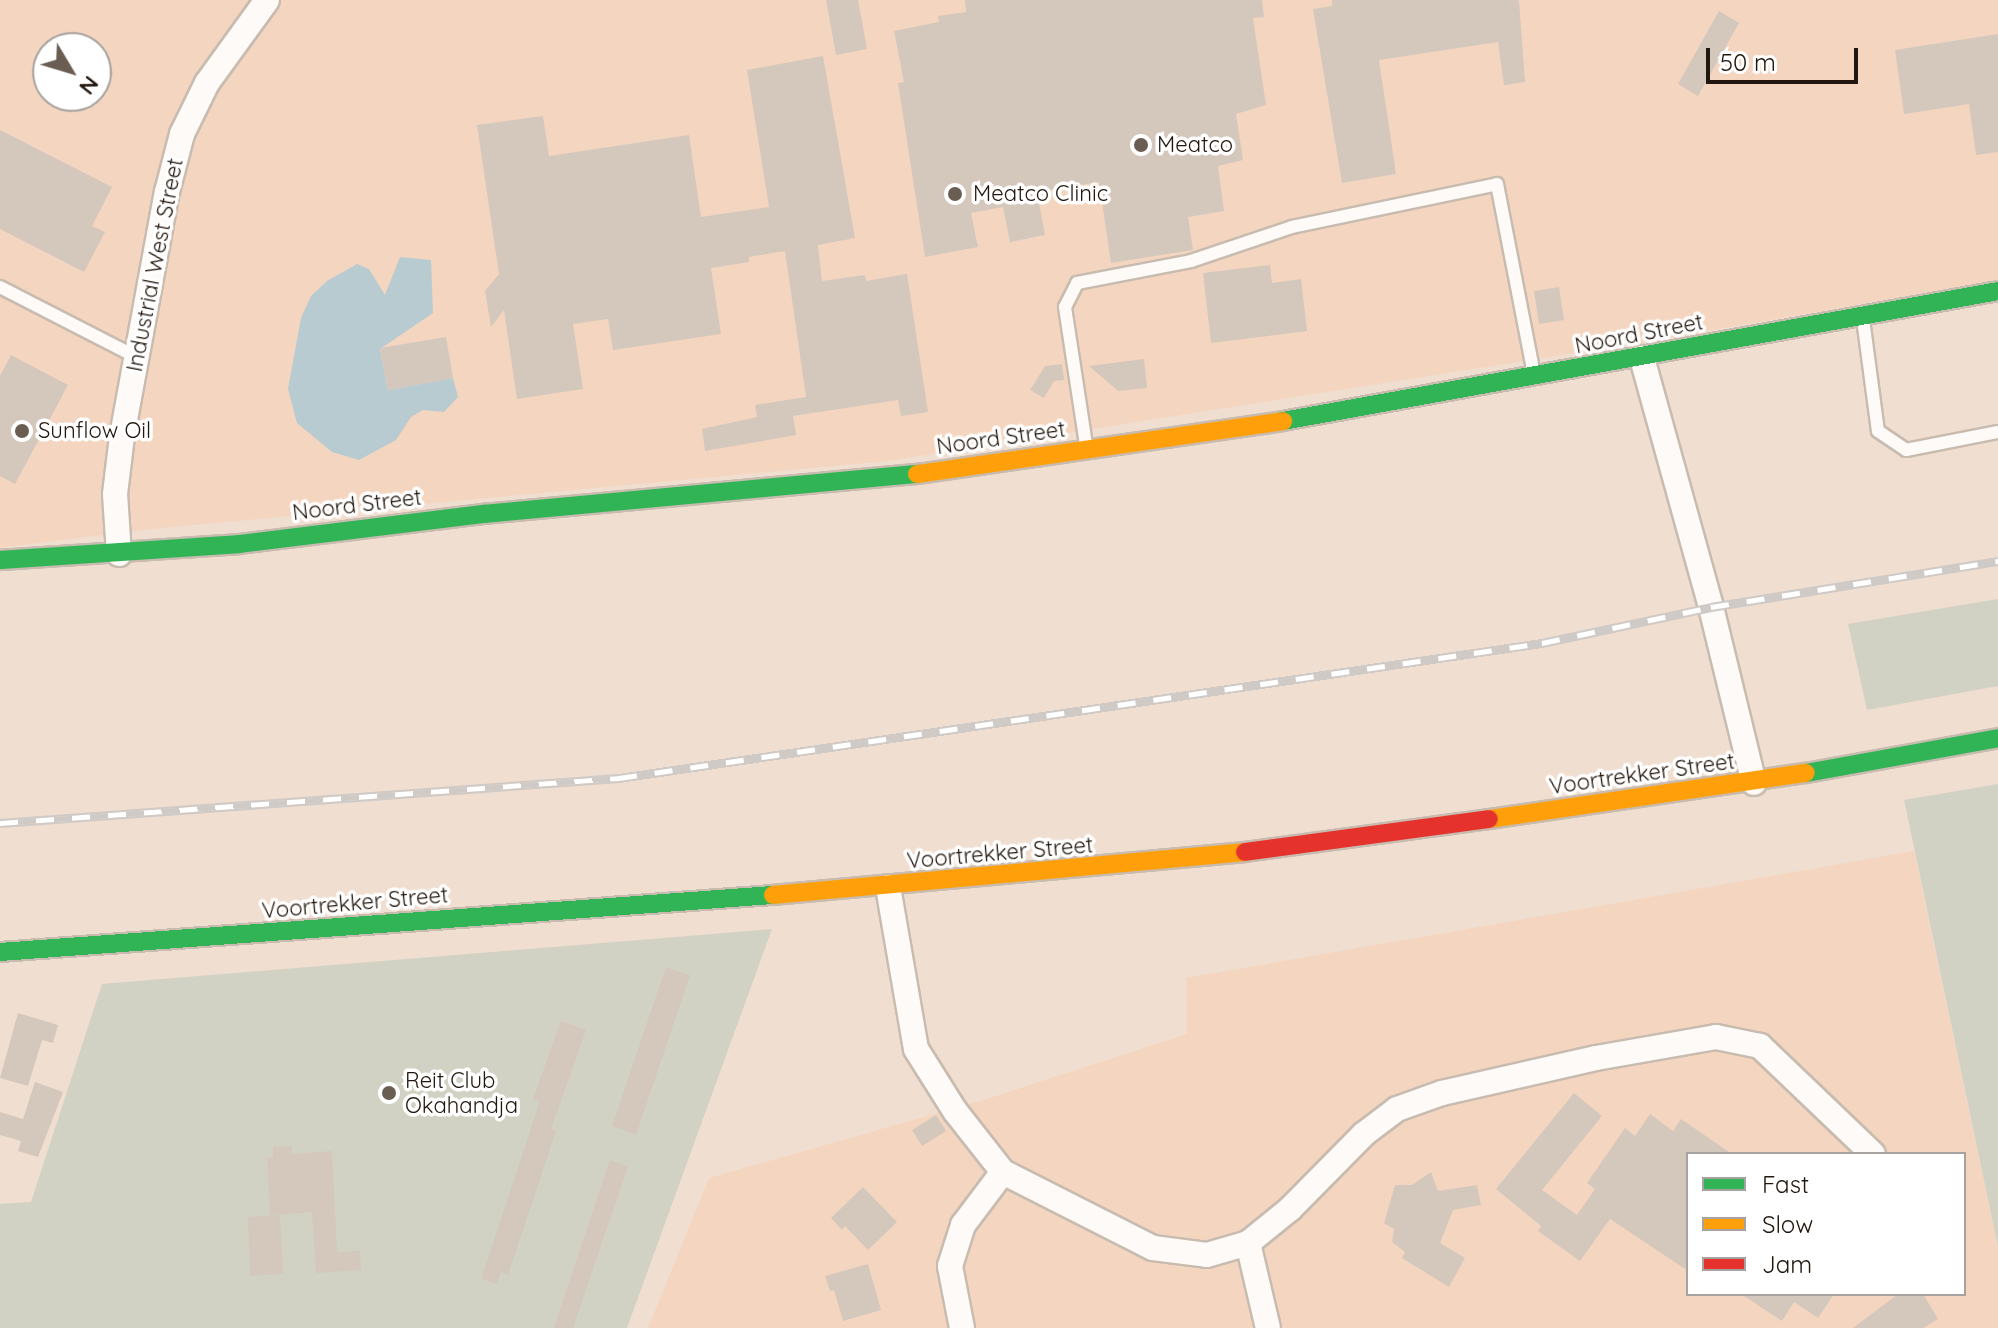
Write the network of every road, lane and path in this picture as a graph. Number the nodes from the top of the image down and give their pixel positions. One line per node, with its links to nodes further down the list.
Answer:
1 (267, 0): 5 (street, Industrial West Street)
2 (0, 287): 5 (lane)
3 (1998, 291): 4 (street, Noord Street)
4 (1862, 316): 6 (street, Noord Street); 8 (lane)
5 (136, 357): 10 (street, Industrial West Street)
6 (1642, 358): 7 (street, Noord Street); 13 (street)
7 (1535, 377): 9 (street, Noord Street); 9 (lane)
8 (1998, 432)
9 (1087, 451): 10 (street, Noord Street)
10 (119, 554): 11 (street, Noord Street)
11 (0, 560)
12 (1998, 738): 13 (street, Voortrekker Street)
13 (1754, 783): 14 (street, Voortrekker Street)
14 (888, 887): 15 (street, Voortrekker Street); 17 (street)
15 (0, 952)
16 (1871, 1152): 18 (street)
17 (1003, 1172): 18 (street); 19 (street)
18 (1248, 1243): 20 (street)
19 (962, 1328)
20 (1268, 1328)

